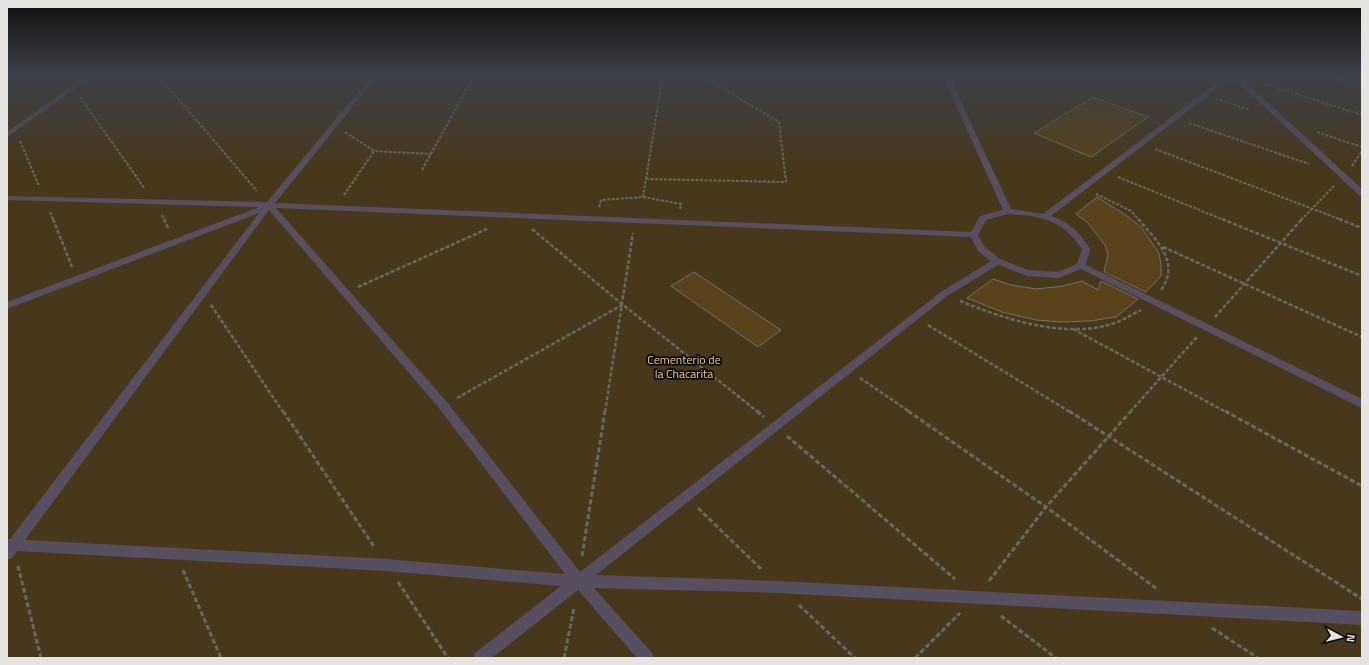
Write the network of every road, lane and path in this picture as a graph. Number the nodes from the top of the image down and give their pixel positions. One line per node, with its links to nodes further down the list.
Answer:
1 (50, 105): 15 (lane)
2 (86, 105): 28 (path)
3 (183, 105): 29 (path)
4 (351, 105): 14 (lane)
5 (458, 105): 19 (path)
6 (658, 105): 24 (path)
7 (751, 105): 24 (path)
8 (959, 105): 32 (lane)
9 (1191, 105): 13 (lane)
10 (1266, 105): 23 (lane)
11 (1331, 105): 12 (path)
12 (1362, 115)
13 (1174, 118): 16 (lane); 20 (path)
14 (335, 124): 17 (path); 29 (lane)
15 (7, 135)
16 (1140, 143): 22 (lane); 31 (path)
17 (374, 151): 19 (path); 30 (path)
18 (1362, 152): 23 (path)
19 (431, 154): 21 (path)
20 (1314, 166)
21 (422, 170)
22 (1103, 171): 34 (lane); 41 (path)
23 (1344, 176): 25 (lane); 31 (path)
24 (646, 179): 26 (path)
25 (1362, 193)
26 (643, 197): 35 (path); 37 (path)
27 (7, 198): 28 (lane)
28 (155, 202): 29 (lane); 40 (path)
29 (269, 206): 30 (lane); 40 (lane); 47 (lane); 48 (lane)
30 (335, 208): 33 (lane)
31 (1311, 209): 38 (path); 41 (path)
32 (1008, 211): 34 (lane); 39 (lane)
33 (515, 216): 35 (lane); 48 (path)
34 (1046, 216): 44 (lane)
35 (594, 219): 36 (lane)
36 (635, 220): 37 (lane); 49 (path)
37 (679, 222): 39 (lane)
38 (1362, 228)
39 (974, 235): 43 (lane)
40 (175, 241): 50 (lane)
41 (1280, 243): 45 (path); 46 (path)
42 (1163, 247): 46 (path)
43 (996, 261): 44 (lane); 51 (lane)
44 (1081, 266): 52 (lane)
45 (1362, 276)
46 (1244, 284): 52 (path); 54 (path)
47 (203, 293): 62 (lane); 64 (path)
48 (345, 293): 58 (lane)
49 (622, 304): 58 (path); 65 (path)
50 (7, 306)
51 (914, 317): 55 (lane); 59 (path)
52 (1206, 327): 56 (path); 57 (lane)
53 (1072, 328): 56 (path)
54 (1362, 337)
55 (848, 369): 61 (path); 65 (lane)
56 (1161, 377): 59 (path); 60 (path)
57 (1362, 404)
58 (444, 405): 65 (lane)
59 (1109, 436): 61 (path); 68 (path)
60 (1362, 486)
61 (1046, 507): 66 (path); 67 (path)
62 (9, 548): 63 (lane); 71 (path)
63 (176, 553): 64 (lane); 72 (path)
64 (386, 565): 65 (lane); 73 (path)
65 (578, 581): 67 (lane); 74 (lane); 75 (path); 76 (lane)
66 (1158, 590)
67 (976, 597): 69 (lane); 77 (path)
68 (1362, 599)
69 (1362, 618)
70 (1208, 625): 78 (path)
71 (41, 658)
72 (221, 658)
73 (448, 658)
74 (480, 658)
75 (564, 658)
76 (648, 658)
77 (915, 658)
78 (1258, 658)

